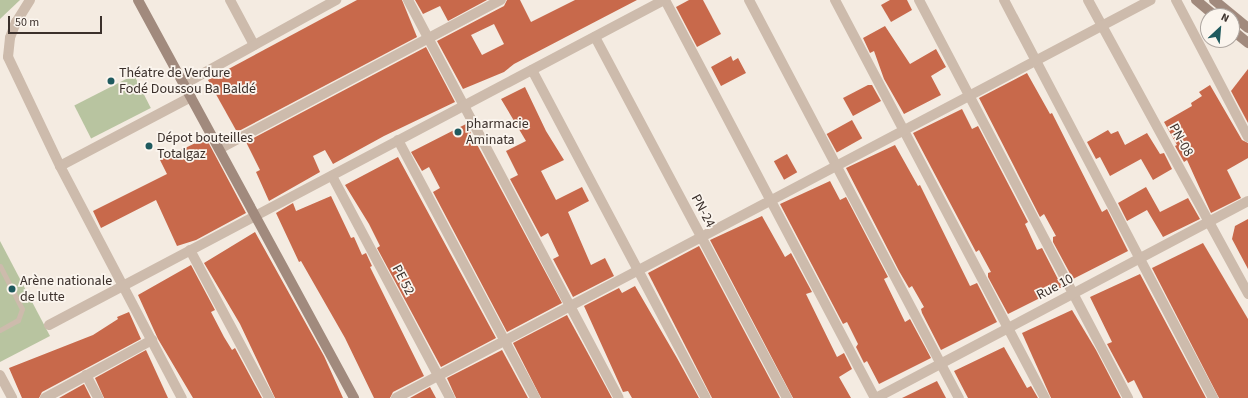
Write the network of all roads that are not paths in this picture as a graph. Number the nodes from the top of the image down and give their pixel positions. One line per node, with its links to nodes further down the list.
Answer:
1 (30, 0): 37 (street)
2 (138, 0): 28 (street)
3 (230, 0): 25 (street)
4 (336, 0): 17 (street)
5 (408, 0): 23 (street)
6 (501, 0): 23 (street)
7 (665, 0): 22 (street); 39 (street)
8 (749, 0): 36 (street)
9 (835, 0): 32 (street)
10 (919, 0): 29 (street)
11 (1004, 0): 26 (street)
12 (1088, 0): 19 (street, PN-08)
13 (1152, 0): 19 (street)
14 (1176, 0): 33 (street)
15 (1196, 0): 18 (street)
16 (1214, 0): 20 (street)
17 (318, 4): 25 (street)
18 (1206, 8)
19 (1104, 27): 26 (street); 42 (street, PN-08)
20 (1248, 28)
21 (1240, 36): 24 (street)
22 (595, 37): 27 (street); 43 (street, PN-24)
23 (428, 39): 31 (street); 35 (street)
24 (1248, 43)
25 (254, 45): 28 (street)
26 (1036, 60): 29 (street); 45 (street)
27 (532, 70): 31 (street); 47 (street)
28 (184, 84): 30 (street)
29 (969, 96): 32 (street); 49 (street)
30 (191, 97): 35 (street); 37 (street)
31 (464, 107): 34 (street); 51 (street)
32 (904, 130): 36 (street); 53 (street)
33 (1248, 137)
34 (398, 140): 38 (street); 56 (street)
35 (219, 149): 41 (street)
36 (837, 165): 39 (street); 57 (street)
37 (60, 166): 48 (street)
38 (332, 176): 41 (street); 60 (street, PE 52)
39 (770, 200): 43 (street); 73 (street)
40 (1248, 201): 42 (street, Rue 10)
41 (255, 216): 44 (street); 66 (street)
42 (1209, 221): 45 (street, Rue 10); 50 (street, PN-08)
43 (701, 237): 47 (street); 72 (street, PN-24)
44 (190, 250): 48 (street); 65 (street)
45 (1140, 258): 49 (street, Rue 10); 77 (street)
46 (0, 266): 54 (lane)
47 (638, 270): 51 (street); 71 (street)
48 (123, 286): 52 (street); 55 (street)
49 (1073, 293): 53 (street, Rue 10); 76 (street)
50 (1248, 294)
51 (570, 307): 56 (street); 70 (street)
52 (49, 324)
53 (1008, 328): 57 (street, Rue 10); 75 (street)
54 (0, 330)
55 (152, 340): 59 (street); 64 (street)
56 (504, 340): 60 (street); 69 (street)
57 (941, 364): 73 (street, Rue 10); 74 (street)
58 (0, 375): 61 (street)
59 (86, 376): 62 (street); 63 (street)
60 (438, 376): 67 (street); 68 (street, PE 52)
61 (12, 398)
62 (45, 398)
63 (98, 398)
64 (182, 398)
65 (268, 398)
66 (354, 398)
67 (396, 398)
68 (450, 398)
69 (535, 398)
70 (619, 398)
71 (706, 398)
72 (787, 398)
73 (875, 398)
74 (959, 398)
75 (1045, 398)
76 (1128, 398)
77 (1213, 398)

